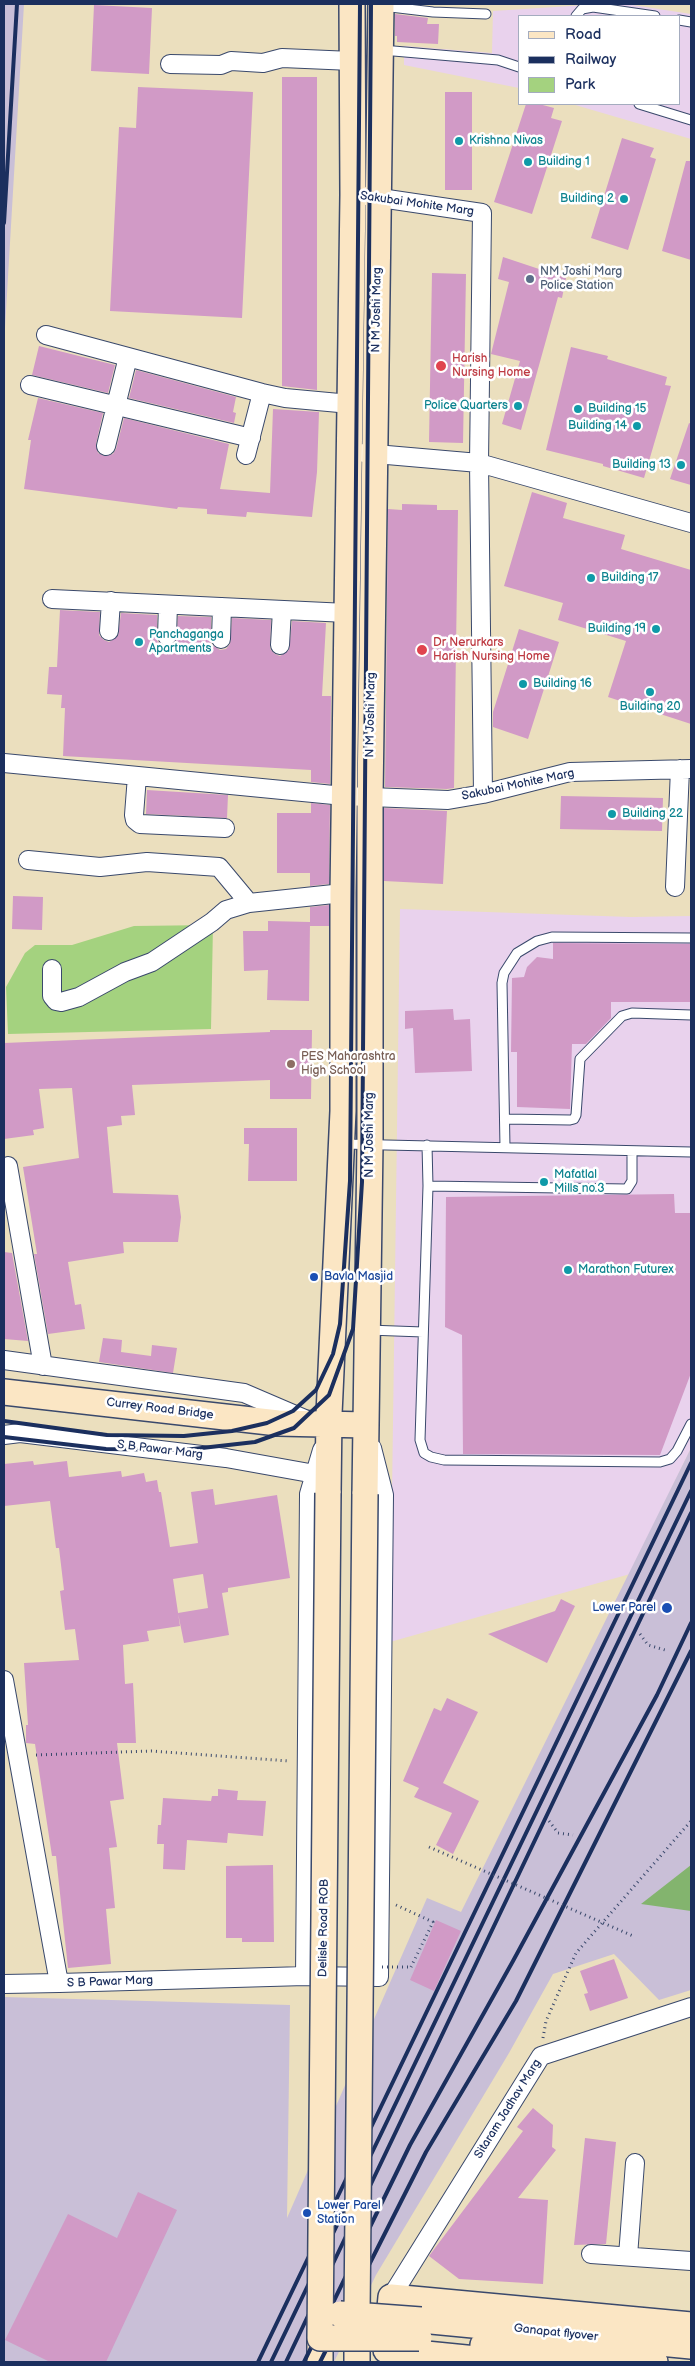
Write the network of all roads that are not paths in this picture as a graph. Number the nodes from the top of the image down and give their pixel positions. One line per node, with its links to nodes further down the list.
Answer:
1 (352, 4): 7 (main road, N M Joshi Marg)
2 (380, 5): 3 (lane); 6 (main road, N M Joshi Marg)
3 (486, 14)
4 (577, 15): 5 (lane)
5 (648, 15)
6 (379, 50): 9 (lane); 13 (main road, N M Joshi Marg)
7 (352, 61): 8 (street); 12 (main road, N M Joshi Marg)
8 (170, 64)
9 (518, 67)
10 (642, 105): 11 (lane)
11 (691, 120)
12 (353, 194): 13 (street, Sakubai Mohite Marg); 18 (main road, N M Joshi Marg)
13 (378, 197): 22 (main road, N M Joshi Marg); 23 (street, Sakubai Mohite Marg)
14 (46, 335): 15 (street)
15 (128, 357): 17 (street); 19 (street)
16 (30, 385): 19 (street)
17 (262, 393): 18 (street); 19 (street)
18 (350, 404): 21 (main road, N M Joshi Marg)
19 (116, 406): 20 (street)
20 (106, 446)
21 (349, 452): 22 (street); 30 (main road, N M Joshi Marg)
22 (376, 454): 23 (street); 40 (main road, N M Joshi Marg)
23 (479, 463): 24 (street); 38 (street)
24 (691, 523)
25 (52, 599): 26 (street)
26 (111, 602): 27 (street); 31 (street)
27 (168, 604): 28 (street); 32 (street)
28 (222, 607): 29 (street); 33 (street)
29 (282, 610): 30 (street); 34 (street)
30 (347, 613): 39 (main road, N M Joshi Marg)
31 (109, 632)
32 (167, 636)
33 (221, 640)
34 (280, 645)
35 (4, 763): 37 (street, Sakubai Mohite Marg)
36 (686, 769): 38 (street, Sakubai Mohite Marg); 43 (street)
37 (137, 776): 39 (street, Sakubai Mohite Marg); 41 (street)
38 (483, 794): 40 (street, Sakubai Mohite Marg)
39 (344, 796): 40 (street, Sakubai Mohite Marg); 44 (main road, N M Joshi Marg)
40 (370, 798): 51 (main road, N M Joshi Marg)
41 (225, 828)
42 (28, 860): 45 (street)
43 (675, 887)
44 (343, 893): 45 (street); 50 (main road, N M Joshi Marg)
45 (249, 903): 47 (street)
46 (691, 938): 49 (lane)
47 (52, 969)
48 (691, 1015): 49 (lane)
49 (504, 1119): 53 (lane)
50 (343, 1144): 51 (lane); 63 (main road, N M Joshi Marg)
51 (370, 1144): 52 (lane); 58 (main road, N M Joshi Marg)
52 (426, 1145): 53 (lane); 57 (lane)
53 (505, 1148): 54 (lane)
54 (632, 1151): 55 (lane); 57 (lane)
55 (691, 1152)
56 (8, 1166): 61 (street)
57 (428, 1186): 59 (lane)
58 (367, 1330): 59 (lane); 65 (main road, N M Joshi Marg)
59 (423, 1332): 64 (lane)
60 (4, 1360): 61 (street)
61 (43, 1366): 63 (street)
62 (4, 1392): 63 (main road, Currey Road Bridge)
63 (323, 1424): 65 (main road, Currey Road Bridge); 67 (main road, Delisle Road ROB)
64 (691, 1424)
65 (366, 1425): 70 (street, S B Pawar Marg); 81 (main road, N M Joshi Marg, bridge)
66 (4, 1435): 67 (street, S B Pawar Marg)
67 (322, 1484): 70 (street); 80 (main road, Delisle Road ROB, bridge)
68 (4, 1680): 69 (street, S B Pawar Marg)
69 (6, 1709): 71 (street, S B Pawar Marg)
70 (305, 1976): 71 (street, S B Pawar Marg)
71 (59, 1983): 72 (street)
72 (4, 1984)
73 (691, 2007): 78 (street, Sitaram Jadhav Marg)
74 (635, 2163): 76 (street)
75 (591, 2254): 76 (street)
76 (628, 2256): 77 (street)
77 (691, 2261)
78 (391, 2297): 79 (main road); 84 (main road)
79 (691, 2325)
80 (320, 2326): 81 (main road, bridge); 85 (main road, Delisle Road ROB)
81 (357, 2326): 82 (main road, bridge); 86 (main road)
82 (420, 2329): 83 (main road, Ganapat flyover); 88 (main road, Ganapat flyover)
83 (691, 2346)
84 (386, 2356): 87 (main road)
85 (320, 2362)
86 (357, 2362)
87 (506, 2362)
88 (655, 2362)

